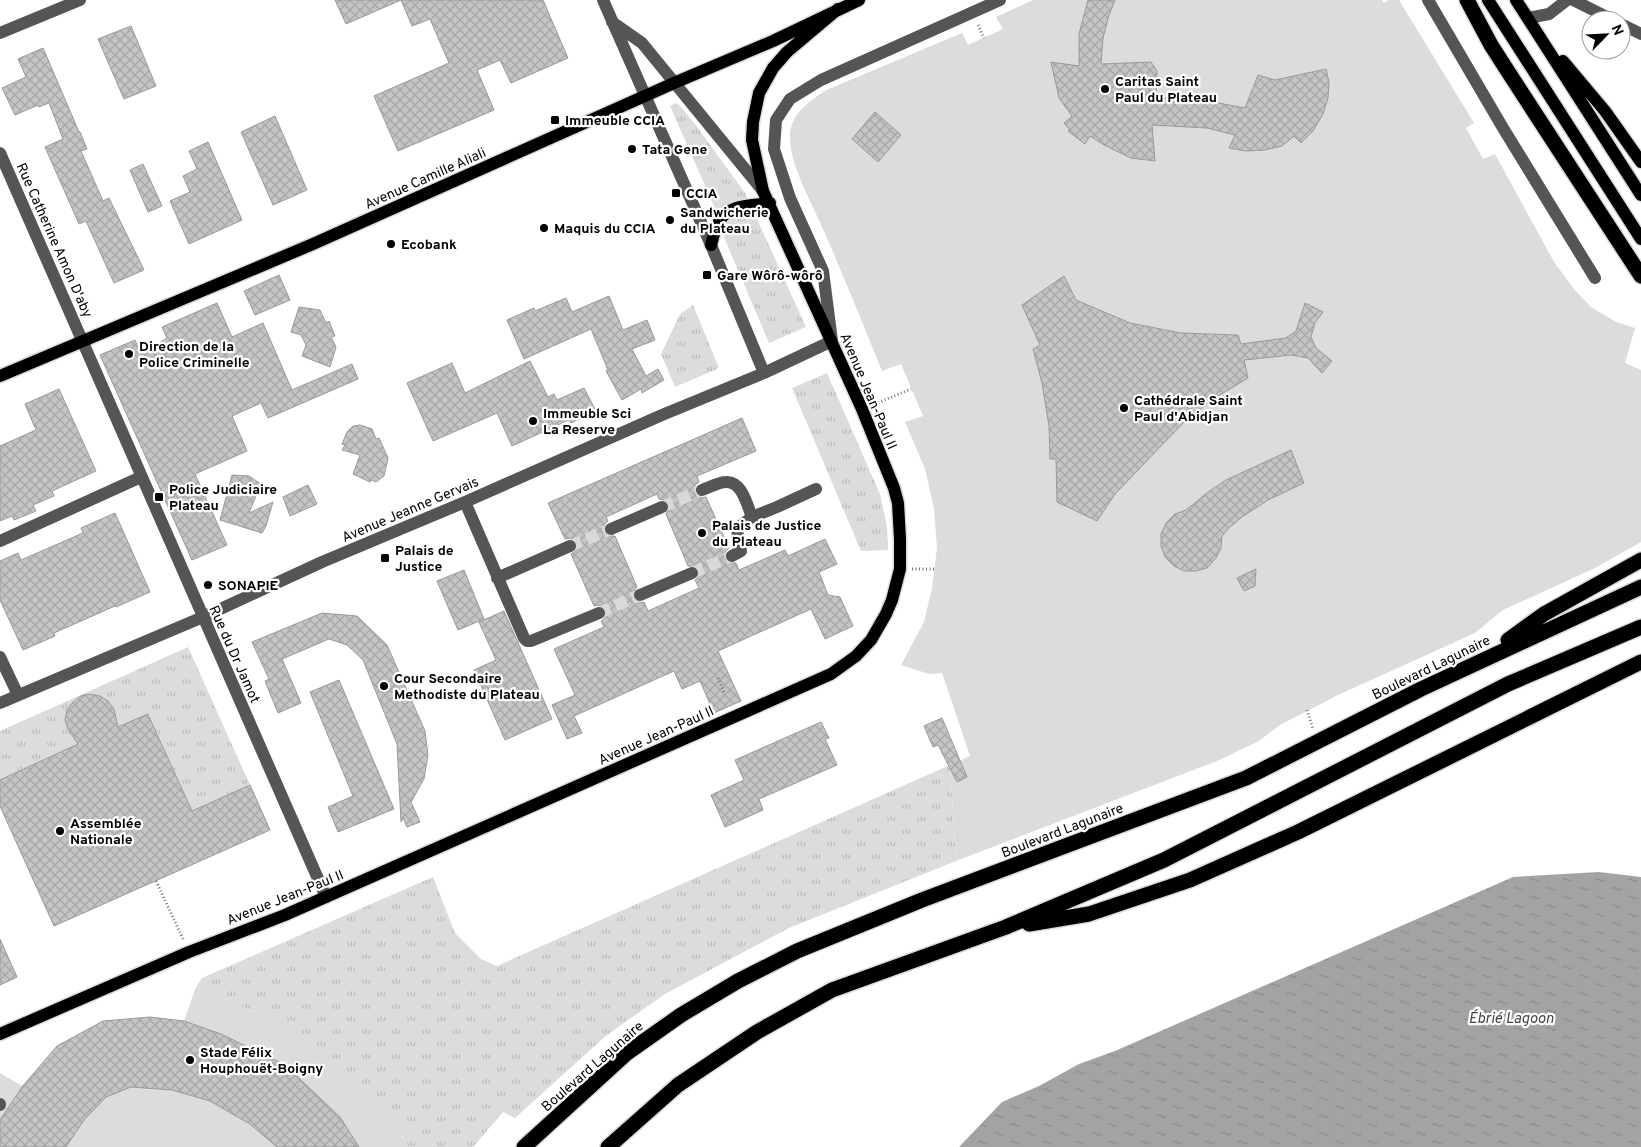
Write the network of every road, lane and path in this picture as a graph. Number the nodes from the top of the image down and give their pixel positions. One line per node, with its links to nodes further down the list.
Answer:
1 (80, 0): 15 (street)
2 (603, 0): 14 (street)
3 (859, 0): 11 (main road, Avenue Camille Aliali)
4 (998, 0): 28 (street)
5 (1428, 0): 26 (street)
6 (1467, 0): 25 (highway)
7 (1488, 0): 23 (main road)
8 (1516, 0): 13 (main road)
9 (1567, 0): 13 (street)
10 (1573, 0): 12 (street)
11 (838, 9): 16 (main road, Avenue Camille Aliali); 20 (main road, Avenue Jean-Paul II)
12 (1593, 10)
13 (1528, 18): 19 (main road); 21 (main road)
14 (612, 22): 16 (street, Avenue Jean-Paul II); 17 (street)
15 (0, 33)
16 (674, 83): 17 (main road, Avenue Camille Aliali); 20 (street, Avenue Jean-Paul II)
17 (645, 96): 24 (street); 27 (main road, Avenue Camille Aliali)
18 (0, 152): 27 (street, Rue Catherine Amon D'aby)
19 (1641, 162)
20 (764, 190): 22 (main road, Avenue Jean-Paul II)
21 (1641, 196)
22 (770, 204): 24 (main road); 28 (main road, Avenue Jean-Paul II)
23 (1641, 239)
24 (710, 245): 29 (street)
25 (1641, 276)
26 (1595, 278)
27 (82, 340): 30 (main road, Avenue Camille Aliali); 33 (street, Rue du Dr Jamot)
28 (832, 341): 29 (street, Avenue Jeanne Gervais); 32 (main road, Avenue Jean-Paul II)
29 (764, 373): 36 (street, Avenue Jeanne Gervais)
30 (0, 376)
31 (912, 389): 32 (path)
32 (862, 409): 44 (main road, Avenue Jean-Paul II)
33 (141, 477): 40 (street); 51 (street, Rue du Dr Jamot)
34 (816, 489): 38 (street)
35 (702, 490): 38 (street)
36 (465, 502): 47 (street); 51 (street, Avenue Jeanne Gervais)
37 (662, 507): 39 (street)
38 (752, 517): 42 (street)
39 (611, 529)
40 (0, 540)
41 (570, 546): 47 (street)
42 (732, 556)
43 (1641, 560): 55 (highway)
44 (900, 568): 45 (path); 61 (main road, Avenue Jean-Paul II)
45 (934, 570)
46 (692, 573): 49 (street)
47 (497, 578): 50 (street)
48 (1641, 587): 55 (highway, Boulevard Lagunaire)
49 (640, 595)
50 (599, 613)
51 (203, 617): 58 (street, Avenue Jeanne Gervais); 61 (street, Rue du Dr Jamot)
52 (1641, 627): 62 (highway)
53 (0, 657): 58 (street)
54 (1641, 662): 62 (highway)
55 (1462, 669): 65 (highway, Boulevard Lagunaire)
56 (718, 678): 57 (path)
57 (724, 694)
58 (18, 695): 59 (street, Avenue Jeanne Gervais)
59 (0, 703)
60 (156, 881): 63 (path)
61 (326, 897): 63 (main road, Avenue Jean-Paul II)
62 (1006, 927): 66 (highway)
63 (189, 952): 64 (main road, Avenue Jean-Paul II)
64 (0, 1034)
65 (524, 1147)
66 (608, 1147)

